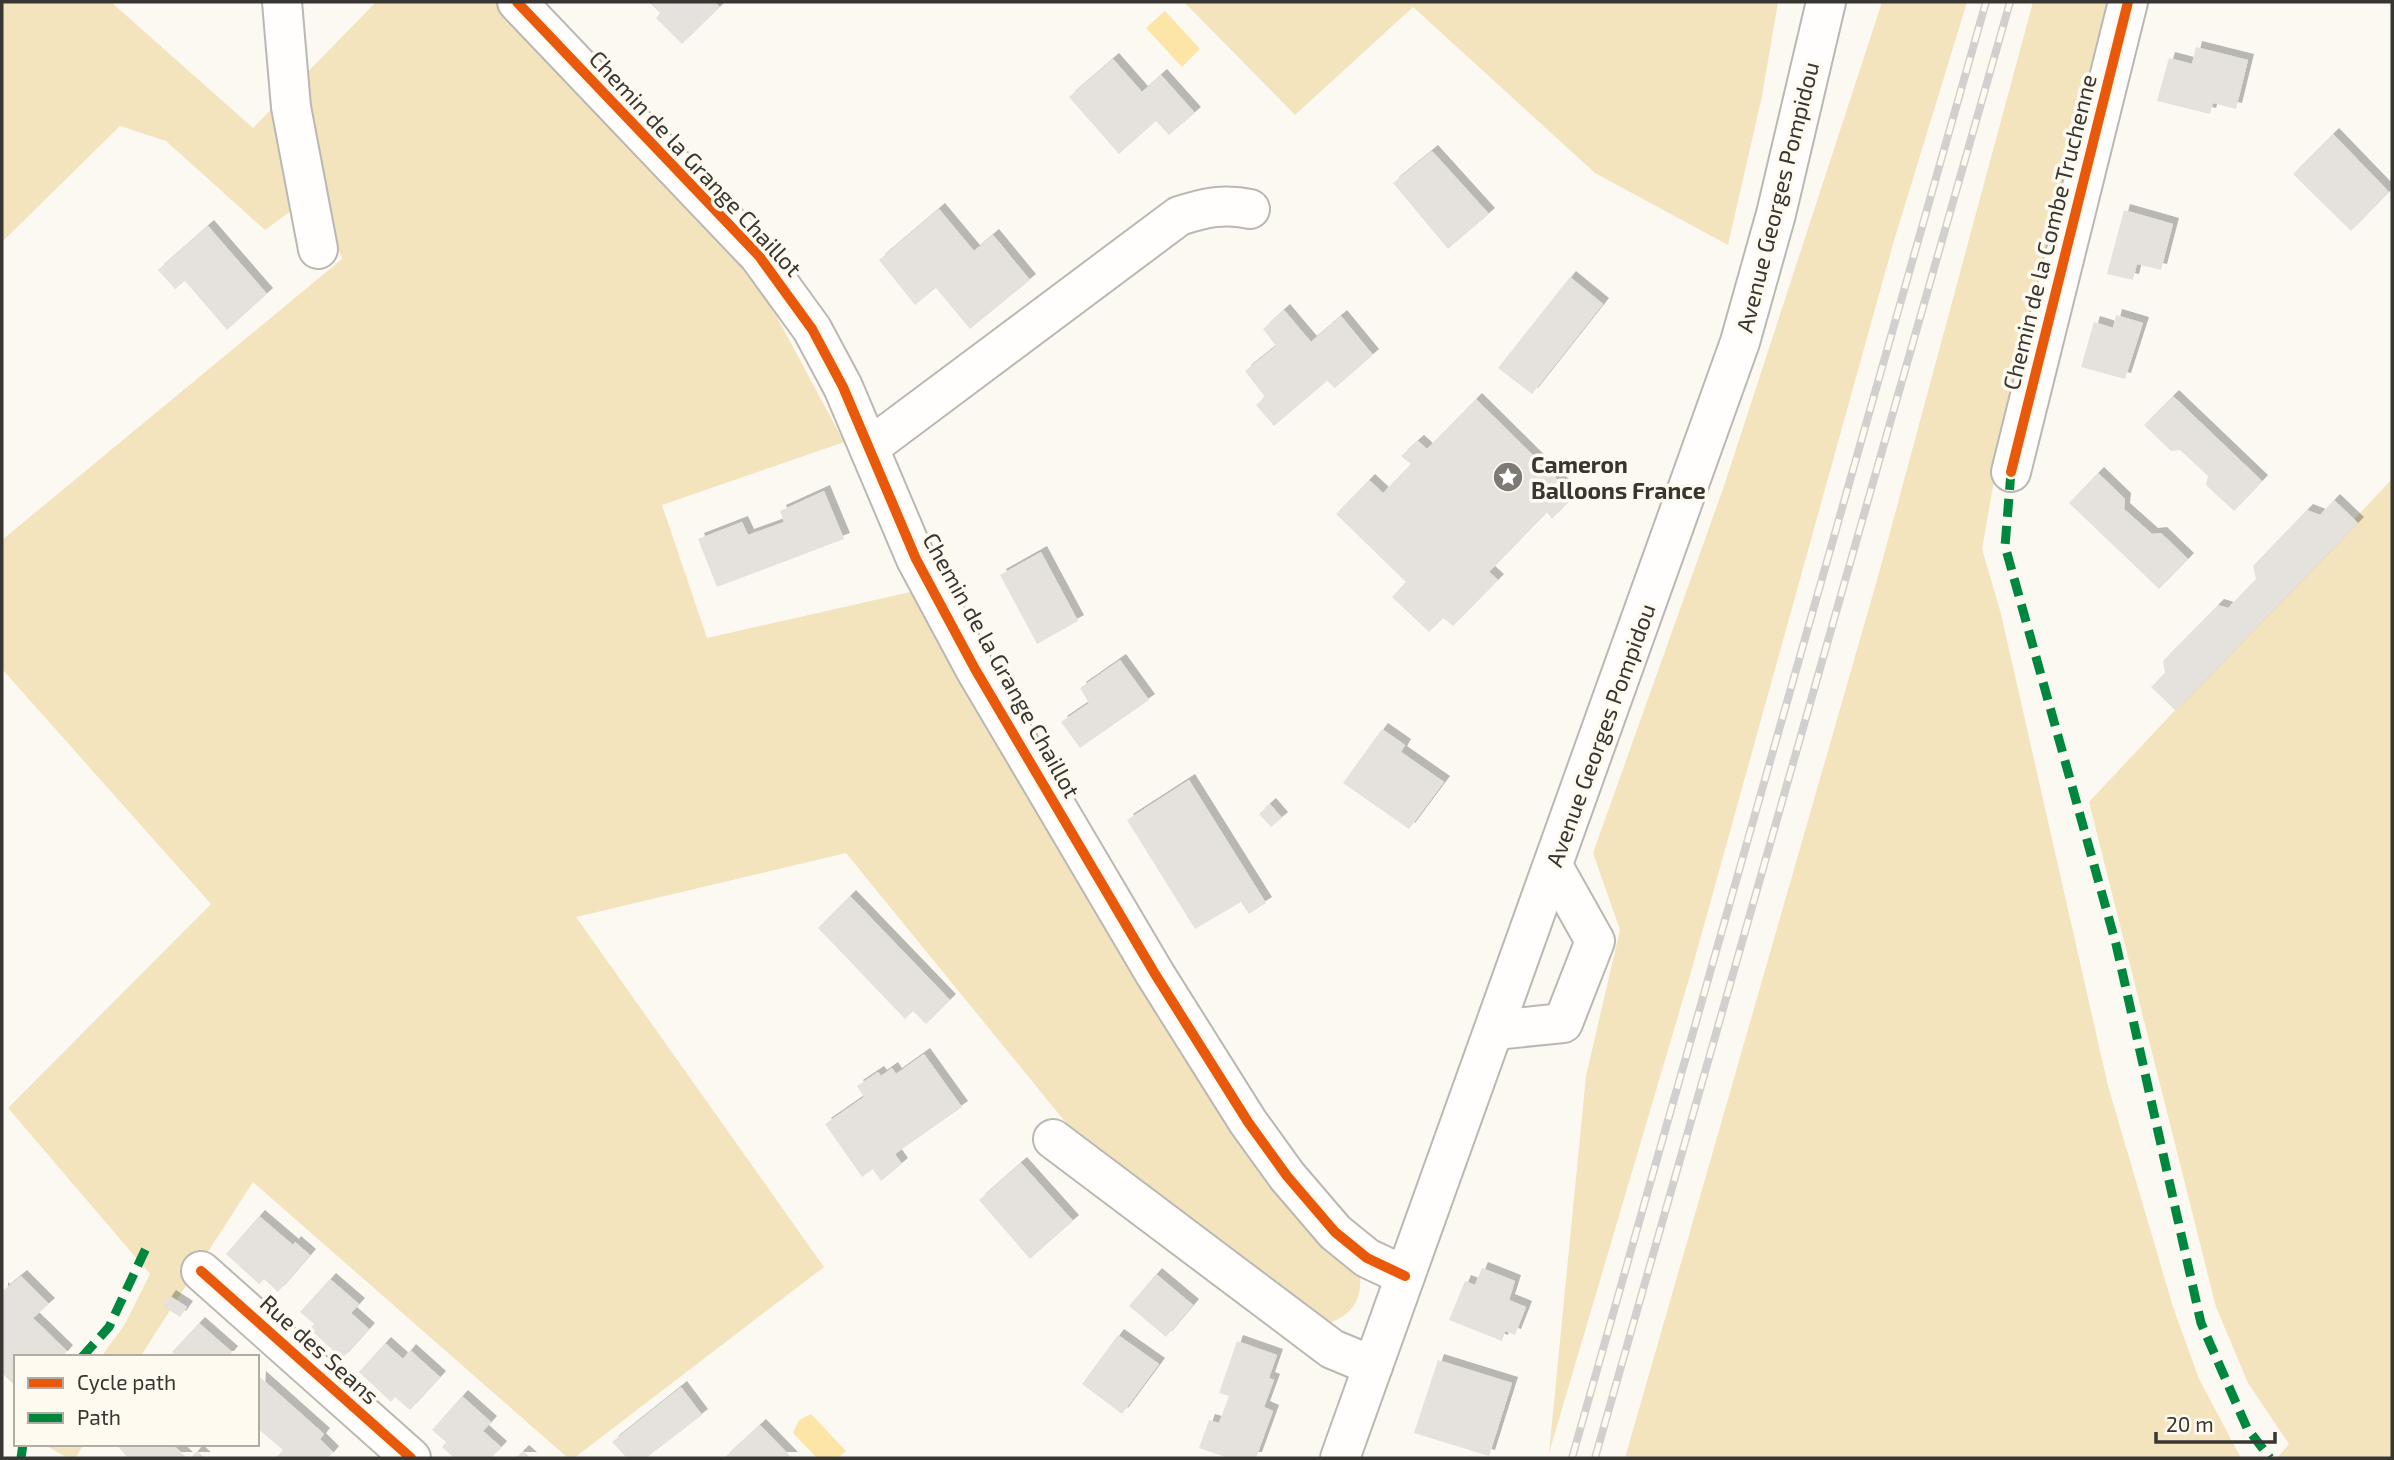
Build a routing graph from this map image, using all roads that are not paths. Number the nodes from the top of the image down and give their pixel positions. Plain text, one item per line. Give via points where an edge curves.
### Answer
1 (282, 2) edge
2 (517, 2) edge
3 (1826, 2) edge
4 (2128, 2) edge
5 (1250, 209) dead end
6 (318, 248) dead end
7 (870, 447) junction
8 (2011, 472) dead end
9 (1553, 866) junction
10 (1495, 1030) junction
11 (1053, 1139) dead end
12 (201, 1271) dead end
13 (1405, 1276) junction
14 (1373, 1366) junction
15 (411, 1458) edge
16 (1340, 1458) edge

1 - 6 street via 291,107
2 - 7 street, Chemin de la Grange Chaillot via 780,282 813,329
3 - 9 street, Avenue Georges Pompidou via 1776,214 1740,342
4 - 8 street, Chemin de la Combe Truchenne
5 - 7 street via 1206,207 1179,216
7 - 13 street, Chemin de la Grange Chaillot via 916,559 975,669 1248,1122 1335,1232 1367,1258
9 - 10 street, Avenue Georges Pompidou
9 - 10 street via 1595,941 1563,1023
10 - 13 street, Avenue Georges Pompidou
11 - 14 street via 1332,1349
12 - 15 street, Rue des Seans
13 - 14 street, Avenue Georges Pompidou
14 - 16 street, Avenue Georges Pompidou

